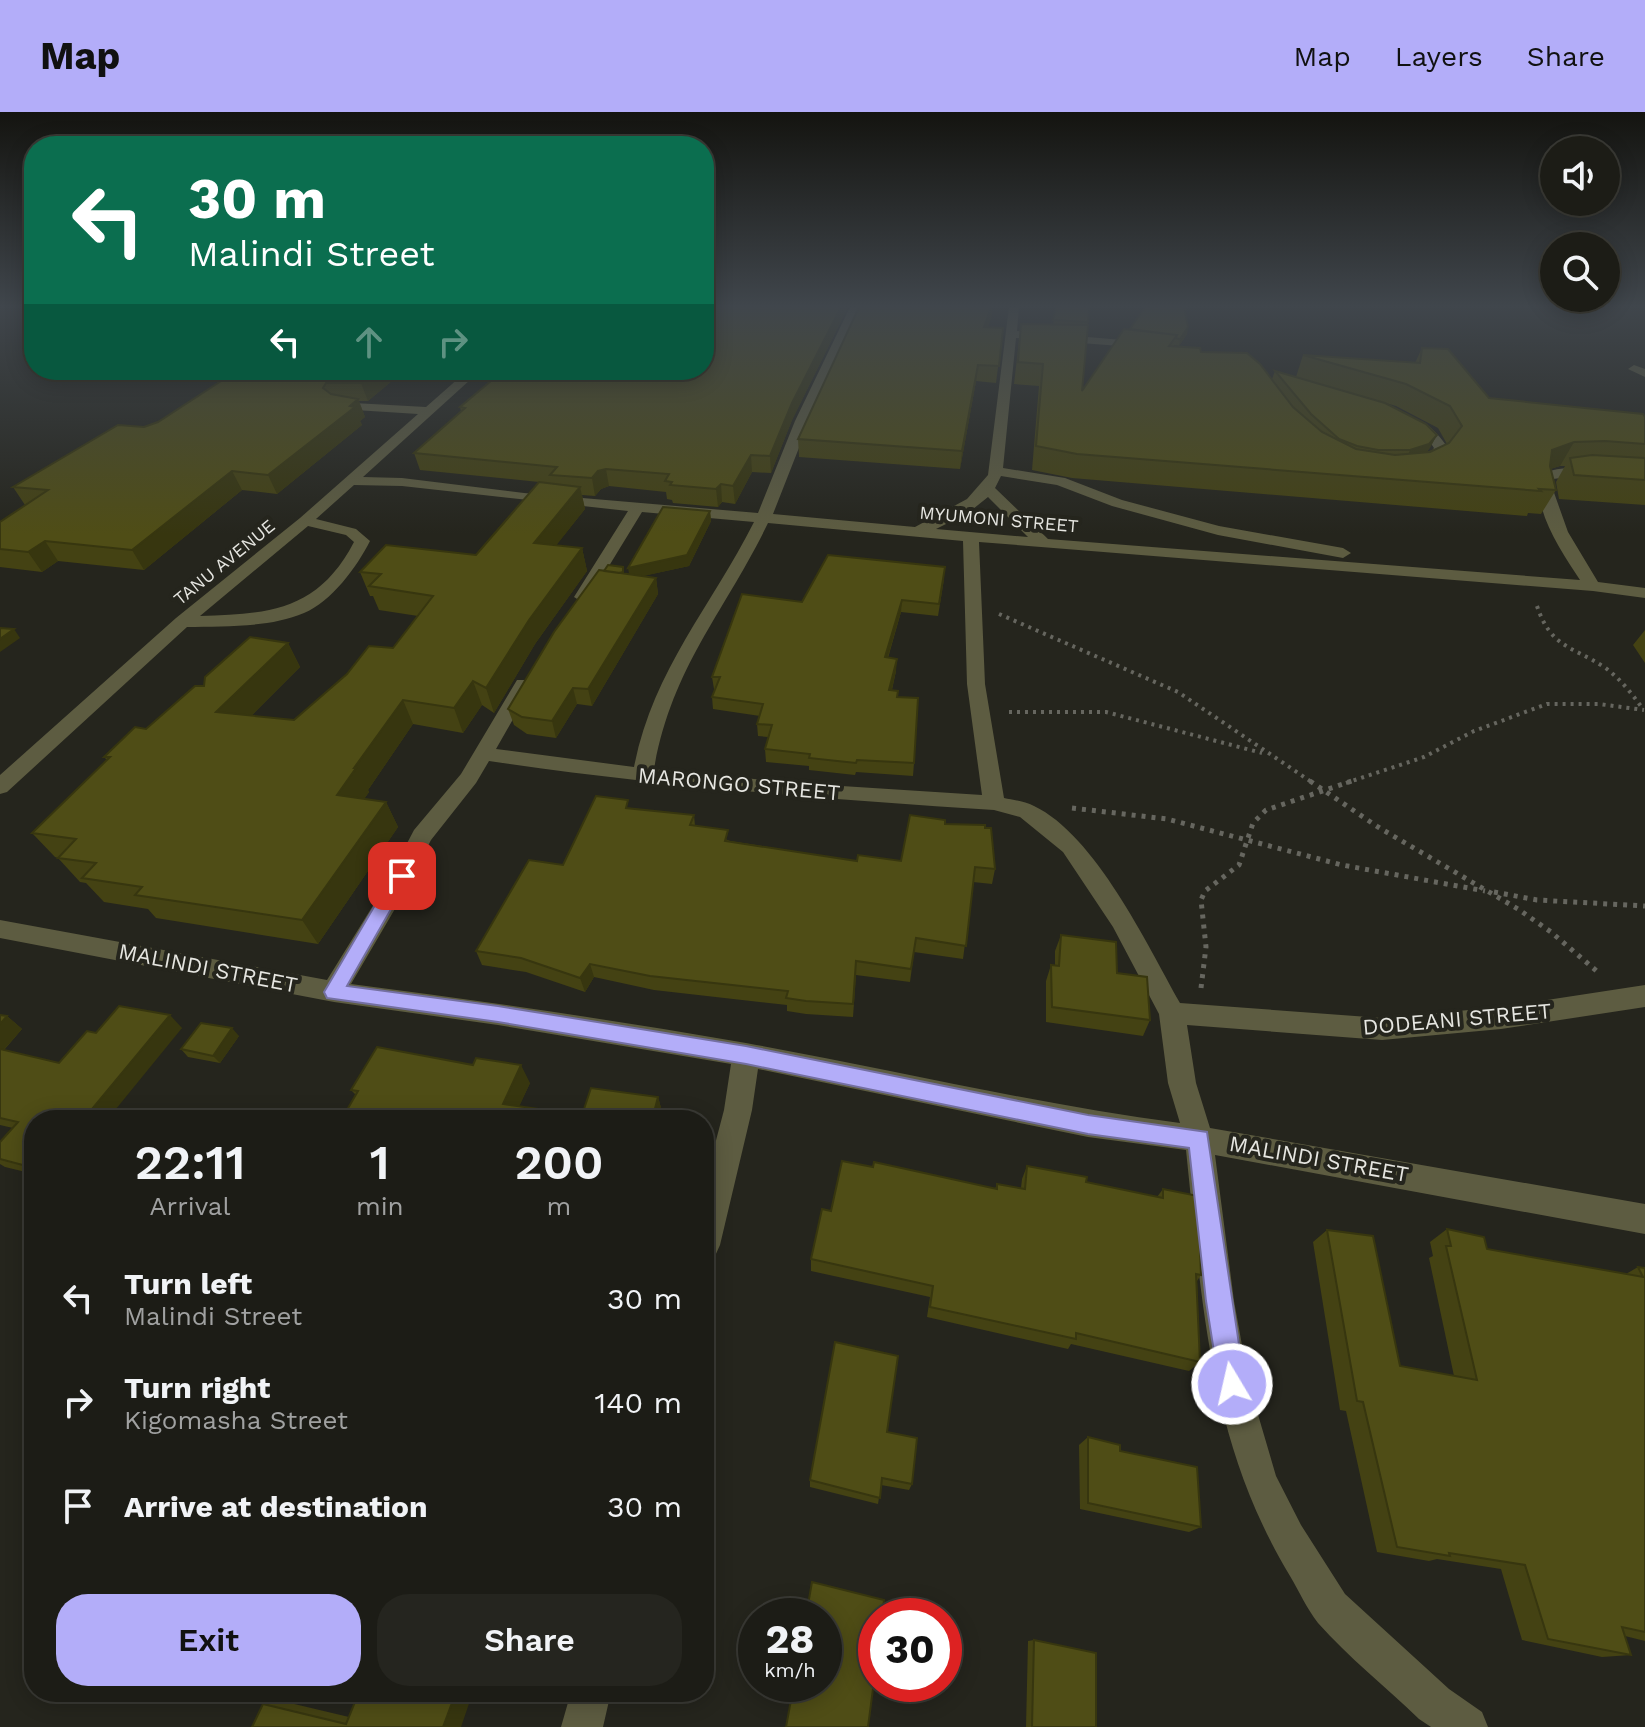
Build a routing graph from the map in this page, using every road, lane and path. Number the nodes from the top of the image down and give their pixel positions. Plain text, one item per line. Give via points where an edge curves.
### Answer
1 (461, 382) edge
2 (821, 382) edge
3 (1004, 382) edge
4 (339, 405) edge
5 (428, 411) junction
6 (1398, 416) edge
7 (995, 471) junction
8 (1407, 471) edge
9 (1645, 476) edge
10 (350, 481) junction
11 (989, 490) junction
12 (638, 507) junction
13 (763, 517) junction
14 (305, 521) junction
15 (917, 532) junction
16 (971, 537) junction
17 (1042, 542) junction
18 (1407, 572) junction
19 (1536, 581) junction
20 (1593, 586) junction
21 (1645, 593) edge
22 (973, 602) junction
23 (568, 618) edge
24 (182, 622) junction
25 (534, 668) edge
26 (1645, 711) edge
27 (980, 714) junction
28 (485, 754) junction
29 (1267, 754) junction
30 (643, 775) junction
31 (0, 787) edge
32 (1324, 790) junction
33 (994, 803) junction
34 (1027, 811) junction
35 (1248, 838) junction
36 (1489, 892) junction
37 (1645, 906) edge
38 (0, 929) edge
39 (334, 992) junction
40 (1638, 1001) edge
41 (1181, 1013) junction
42 (746, 1055) junction
43 (1199, 1139) junction
44 (714, 1205) edge
45 (1645, 1219) edge
46 (588, 1702) edge
47 (582, 1727) edge
48 (1467, 1727) edge

1 - 5 street, TANU AVENUE
2 - 13 street
3 - 7 street
4 - 5 street
5 - 10 street, TANU AVENUE
6 - 8 street via 1431,433 1441,448 1428,466
7 - 11 street
7 - 18 street via 1060,481 1140,509
9 - 20 street via 1546,476 1549,506
10 - 12 street, MYUMONI STREET
10 - 14 street, TANU AVENUE
11 - 15 street
11 - 17 street
12 - 13 street, MYUMONI STREET
12 - 23 street
13 - 15 street, MYUMONI STREET
13 - 30 street via 671,675 647,738
14 - 24 street, TANU AVENUE
14 - 24 street via 351,532 362,541 312,601 260,618
15 - 16 street, MYUMONI STREET
16 - 17 street, MYUMONI STREET
16 - 22 street
17 - 18 street, MYUMONI STREET
18 - 19 street, MYUMONI STREET
19 - 20 street, MYUMONI STREET
19 - 26 path via 1539,614 1561,648 1613,674
20 - 21 street, MYUMONI STREET
22 - 27 street
22 - 29 path via 1147,676
24 - 31 street, TANU AVENUE
25 - 28 street
26 - 32 path via 1547,704 1474,731 1424,757
27 - 29 path via 1106,712
27 - 33 street
28 - 30 street, MARONGO STREET
28 - 39 street via 422,836
29 - 32 path
30 - 33 street, MARONGO STREET
32 - 35 path via 1266,810
32 - 36 path
33 - 34 street, MARONGO STREET
34 - 35 path via 1107,810
34 - 41 street, MARONGO STREET via 1085,863
35 - 36 path via 1348,866
35 - 41 path via 1239,865 1201,900 1204,973 1199,1001
36 - 37 path
36 - 40 path via 1551,932
38 - 39 street, MALINDI STREET
39 - 42 street, MALINDI STREET
40 - 41 street, DODEANI STREET via 1382,1029
41 - 43 street, MARONGO STREET via 1182,1083
42 - 43 street, MALINDI STREET via 1088,1124
42 - 44 street
43 - 45 street, MALINDI STREET
43 - 48 street, MARONGO STREET via 1232,1384 1260,1482 1331,1608 1434,1704
46 - 47 street

